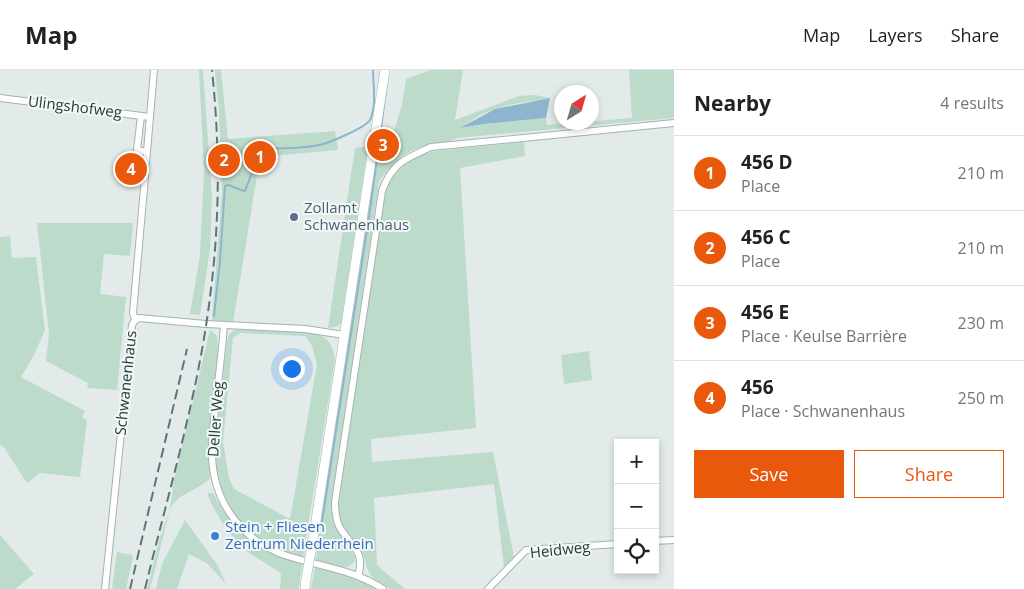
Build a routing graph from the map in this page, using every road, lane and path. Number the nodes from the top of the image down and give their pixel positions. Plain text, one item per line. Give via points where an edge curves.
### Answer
1 (154, 70) edge
2 (379, 70) edge
3 (385, 70) edge
4 (0, 98) edge
5 (379, 109) junction
6 (141, 116) junction
7 (150, 116) junction
8 (674, 123) edge
9 (147, 152) junction
10 (146, 163) dead end
11 (145, 177) dead end
12 (134, 320) junction
13 (224, 325) junction
14 (344, 336) junction
15 (674, 540) edge
16 (659, 541) edge
17 (614, 544) edge
18 (358, 576) junction
19 (105, 589) edge
20 (305, 589) edge
21 (383, 589) edge
22 (488, 589) edge

1 - 7 street
2 - 5 main road
3 - 5 main road
4 - 6 street, Ulingshofweg
5 - 14 main road
6 - 7 street, Ulingshofweg
6 - 9 street via 137,150
7 - 9 street
8 - 18 street via 430,147 391,171 382,191 335,502 338,524 360,558
9 - 10 street
11 - 12 street, Schwanenhaus via 132,313
12 - 13 street
12 - 19 street, Schwanenhaus
13 - 14 street via 305,329
13 - 18 street, Deller Weg via 212,455 213,472 222,500 239,525 264,546
14 - 20 main road, bridge
15 - 16 street
17 - 22 street, Heidweg via 526,550
18 - 21 street, Deller Weg

